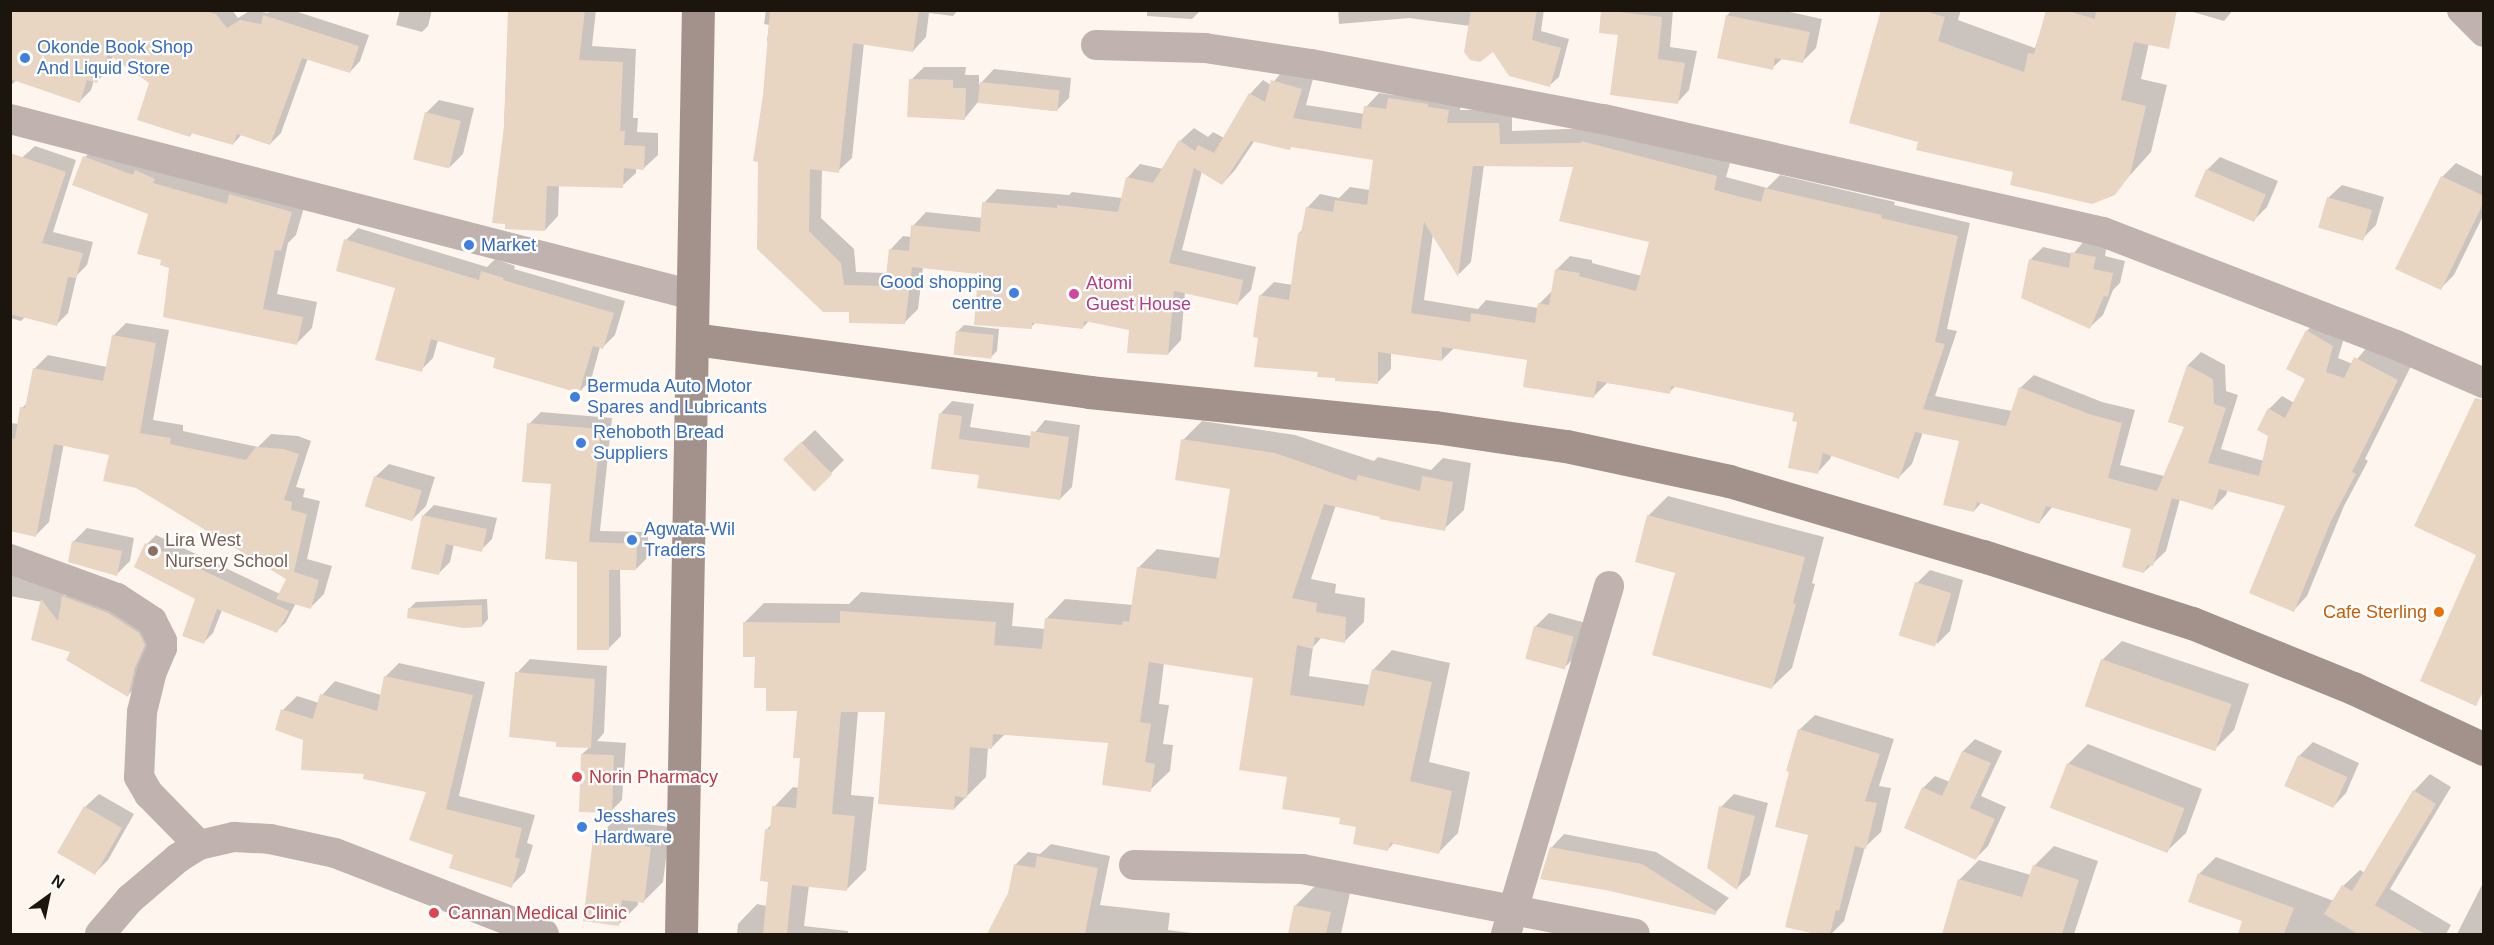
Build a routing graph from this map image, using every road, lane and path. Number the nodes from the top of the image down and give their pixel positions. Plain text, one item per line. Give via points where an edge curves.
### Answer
1 (698, 10) edge
2 (2462, 10) edge
3 (2484, 32) edge
4 (1096, 45) dead end
5 (10, 119) edge
6 (693, 295) junction
7 (694, 339) junction
8 (2484, 383) edge
9 (10, 559) edge
10 (1609, 586) dead end
11 (2484, 749) edge
12 (199, 845) junction
13 (1134, 865) dead end
14 (1509, 923) edge
15 (100, 934) edge
16 (544, 934) edge
17 (681, 934) edge
18 (1635, 934) edge

1 - 6 street
2 - 3 street
4 - 8 street via 1205,48 1311,64 1603,119 2103,232
5 - 6 street
6 - 7 street
7 - 11 street via 1089,392 1436,427 1566,446 1729,481 2192,622 2353,688
7 - 17 street
9 - 12 street via 117,598 152,621 162,648 142,712 139,777 149,794
10 - 14 street
12 - 15 street via 161,871
12 - 16 street via 234,837 270,839 335,853
13 - 14 street via 1302,869 1408,889
14 - 18 street

